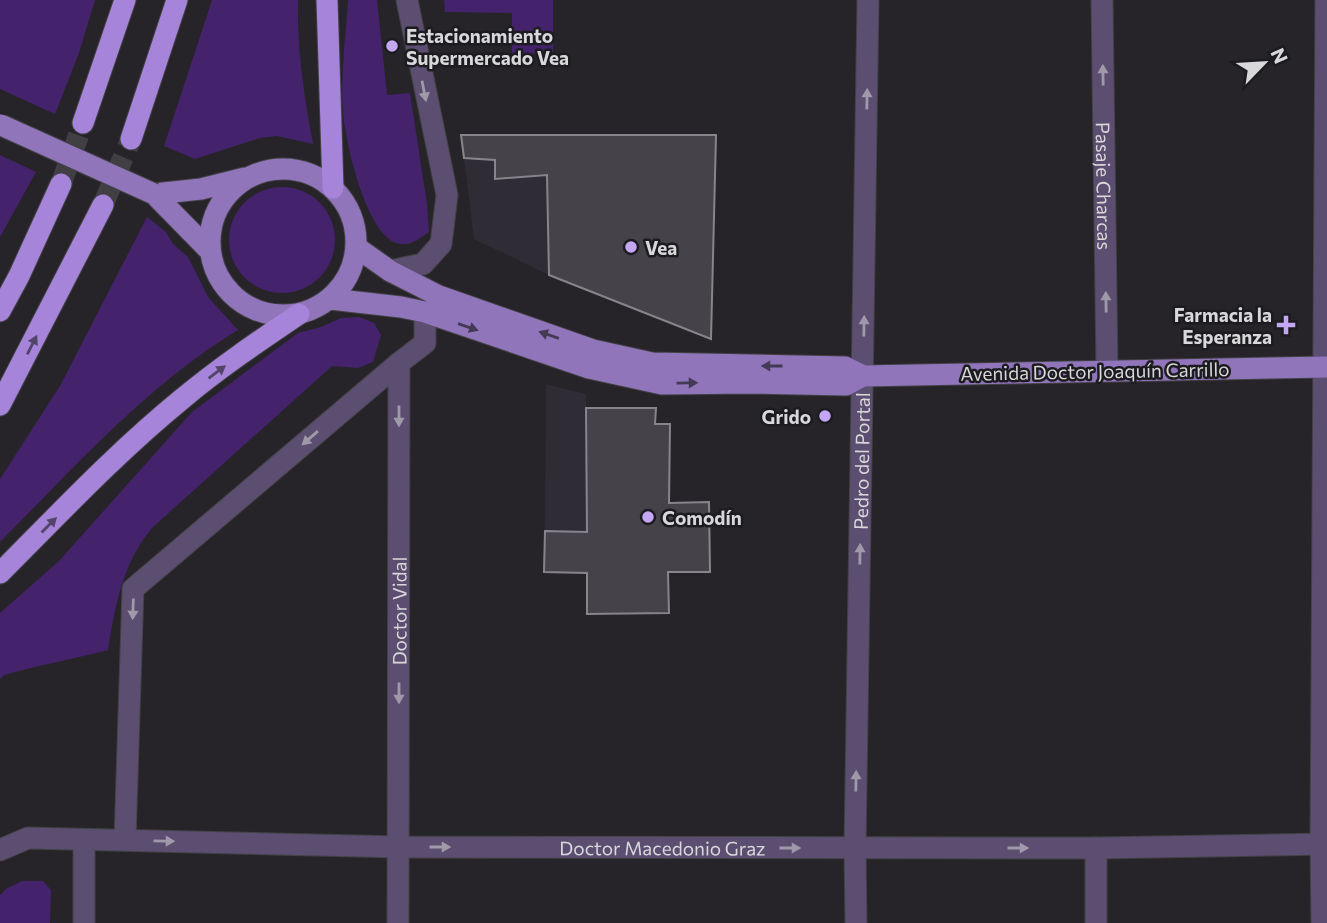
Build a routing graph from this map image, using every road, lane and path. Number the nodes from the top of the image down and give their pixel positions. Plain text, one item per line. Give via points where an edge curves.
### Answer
1 (125, 0) edge
2 (177, 0) edge
3 (327, 0) edge
4 (407, 0) edge
5 (869, 0) edge
6 (1102, 0) edge
7 (1326, 0) edge
8 (0, 124) edge
9 (83, 124) tunnel mouth
10 (131, 139) tunnel mouth
11 (249, 177) junction
12 (61, 184) tunnel mouth
13 (333, 188) junction
14 (154, 194) junction
15 (103, 205) tunnel mouth
16 (356, 247) junction
17 (210, 251) junction
18 (390, 271) junction
19 (330, 299) junction
20 (0, 311) edge
21 (425, 312) junction
22 (299, 314) junction
23 (399, 363) junction
24 (1326, 367) edge
25 (1107, 370) junction
26 (863, 376) junction
27 (0, 405) edge
28 (0, 573) edge
29 (84, 840) junction
30 (125, 840) junction
31 (1324, 844) edge
32 (399, 847) junction
33 (855, 848) junction
34 (1096, 848) junction
35 (0, 850) edge
36 (83, 923) edge
37 (397, 923) edge
38 (856, 923) edge
39 (1096, 923) edge
40 (1322, 923) edge

1 - 9 highway
2 - 10 highway
3 - 13 highway
4 -> 18 street via 447,195 441,244 423,264
26 -> 5 street, Pedro del Portal
25 -> 6 street, Pasaje Charcas
7 - 24 street
8 - 14 main road, bridge
11 - 13 main road via 271,169 293,169
11 - 14 main road
11 - 17 main road via 231,190 218,208 210,229
12 - 20 highway
13 - 16 main road via 355,225
14 - 17 main road
27 -> 15 highway
16 - 18 main road, Avenida Doctor Joaquín Carrillo
16 - 19 main road via 343,285
17 - 22 main road via 215,271 241,303 279,316
26 -> 18 main road, Avenida Doctor Joaquín Carrillo via 845,367 652,363 593,350 439,296
19 - 21 main road, Avenida Doctor Joaquín Carrillo
19 - 22 main road
21 - 23 street via 425,343
21 -> 26 main road, Avenida Doctor Joaquín Carrillo via 589,368 662,384 846,385
28 -> 22 highway via 180,400
23 -> 30 street via 133,589
23 -> 32 street, Doctor Vidal
24 - 25 main road, Avenida Doctor Joaquín Carrillo
24 - 31 street
25 - 26 main road, Avenida Doctor Joaquín Carrillo
33 -> 26 street, Pedro del Portal
29 - 30 street, Doctor Macedonio Graz
29 - 35 street, Doctor Macedonio Graz via 28,838
29 - 36 street
30 -> 32 street, Doctor Macedonio Graz
31 - 34 street, Doctor Macedonio Graz
31 - 40 street
32 -> 33 street, Doctor Macedonio Graz
32 - 37 street, Doctor Vidal
33 -> 34 street, Doctor Macedonio Graz
33 - 38 street, Pedro del Portal
34 - 39 street

